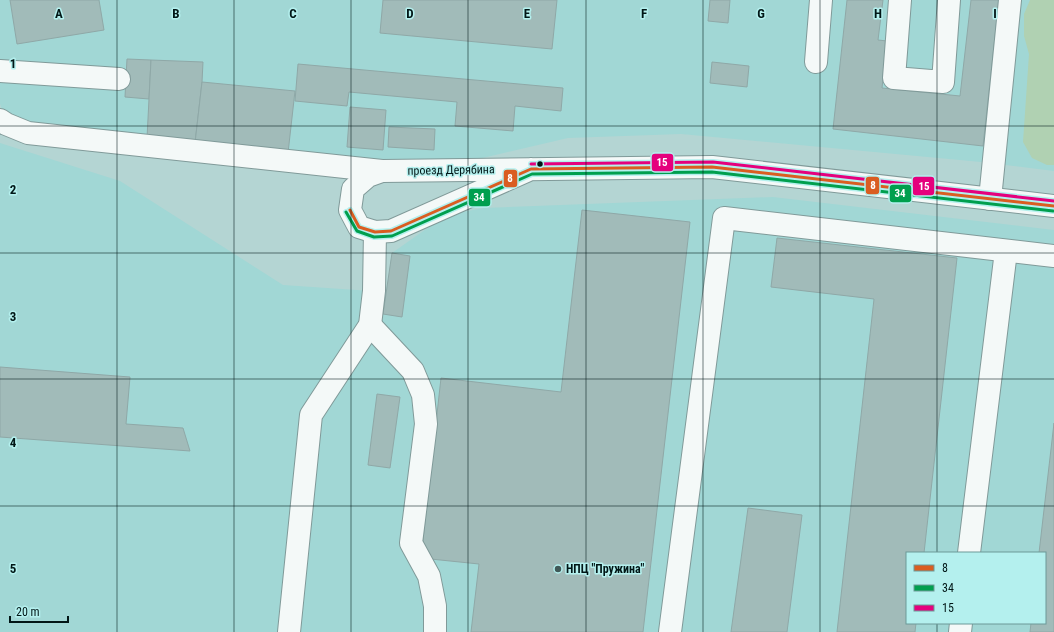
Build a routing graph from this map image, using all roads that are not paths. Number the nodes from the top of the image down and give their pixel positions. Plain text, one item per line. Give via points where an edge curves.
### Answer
1 (822, 0) edge
2 (900, 0) edge
3 (949, 0) edge
4 (1010, 0) edge
5 (816, 62) dead end
6 (0, 71) edge
7 (119, 79) dead end
8 (0, 120) edge
9 (531, 169) junction
10 (382, 171) junction
11 (990, 200) junction
12 (1054, 206) edge
13 (375, 232) junction
14 (1006, 251) junction
15 (1054, 256) edge
16 (370, 325) junction
17 (969, 552) edge
18 (289, 632) edge
19 (435, 632) edge
20 (670, 632) edge

1 - 5 street
2 - 3 street via 894,78 943,82
4 - 11 street
6 - 7 street
8 - 10 street via 28,133
9 - 10 street, проезд Дерябина
9 - 11 street, проезд Дерябина via 712,167
9 - 13 street via 391,231
10 - 13 street, проезд Дерябина via 368,176 353,189 350,210 359,227
11 - 12 street, проезд Дерябина
13 - 16 street via 374,291
14 - 15 street
14 - 17 street
14 - 20 street via 724,218
16 - 18 street via 311,415
16 - 19 street via 412,371 423,396 426,424 411,543 429,576 435,606

